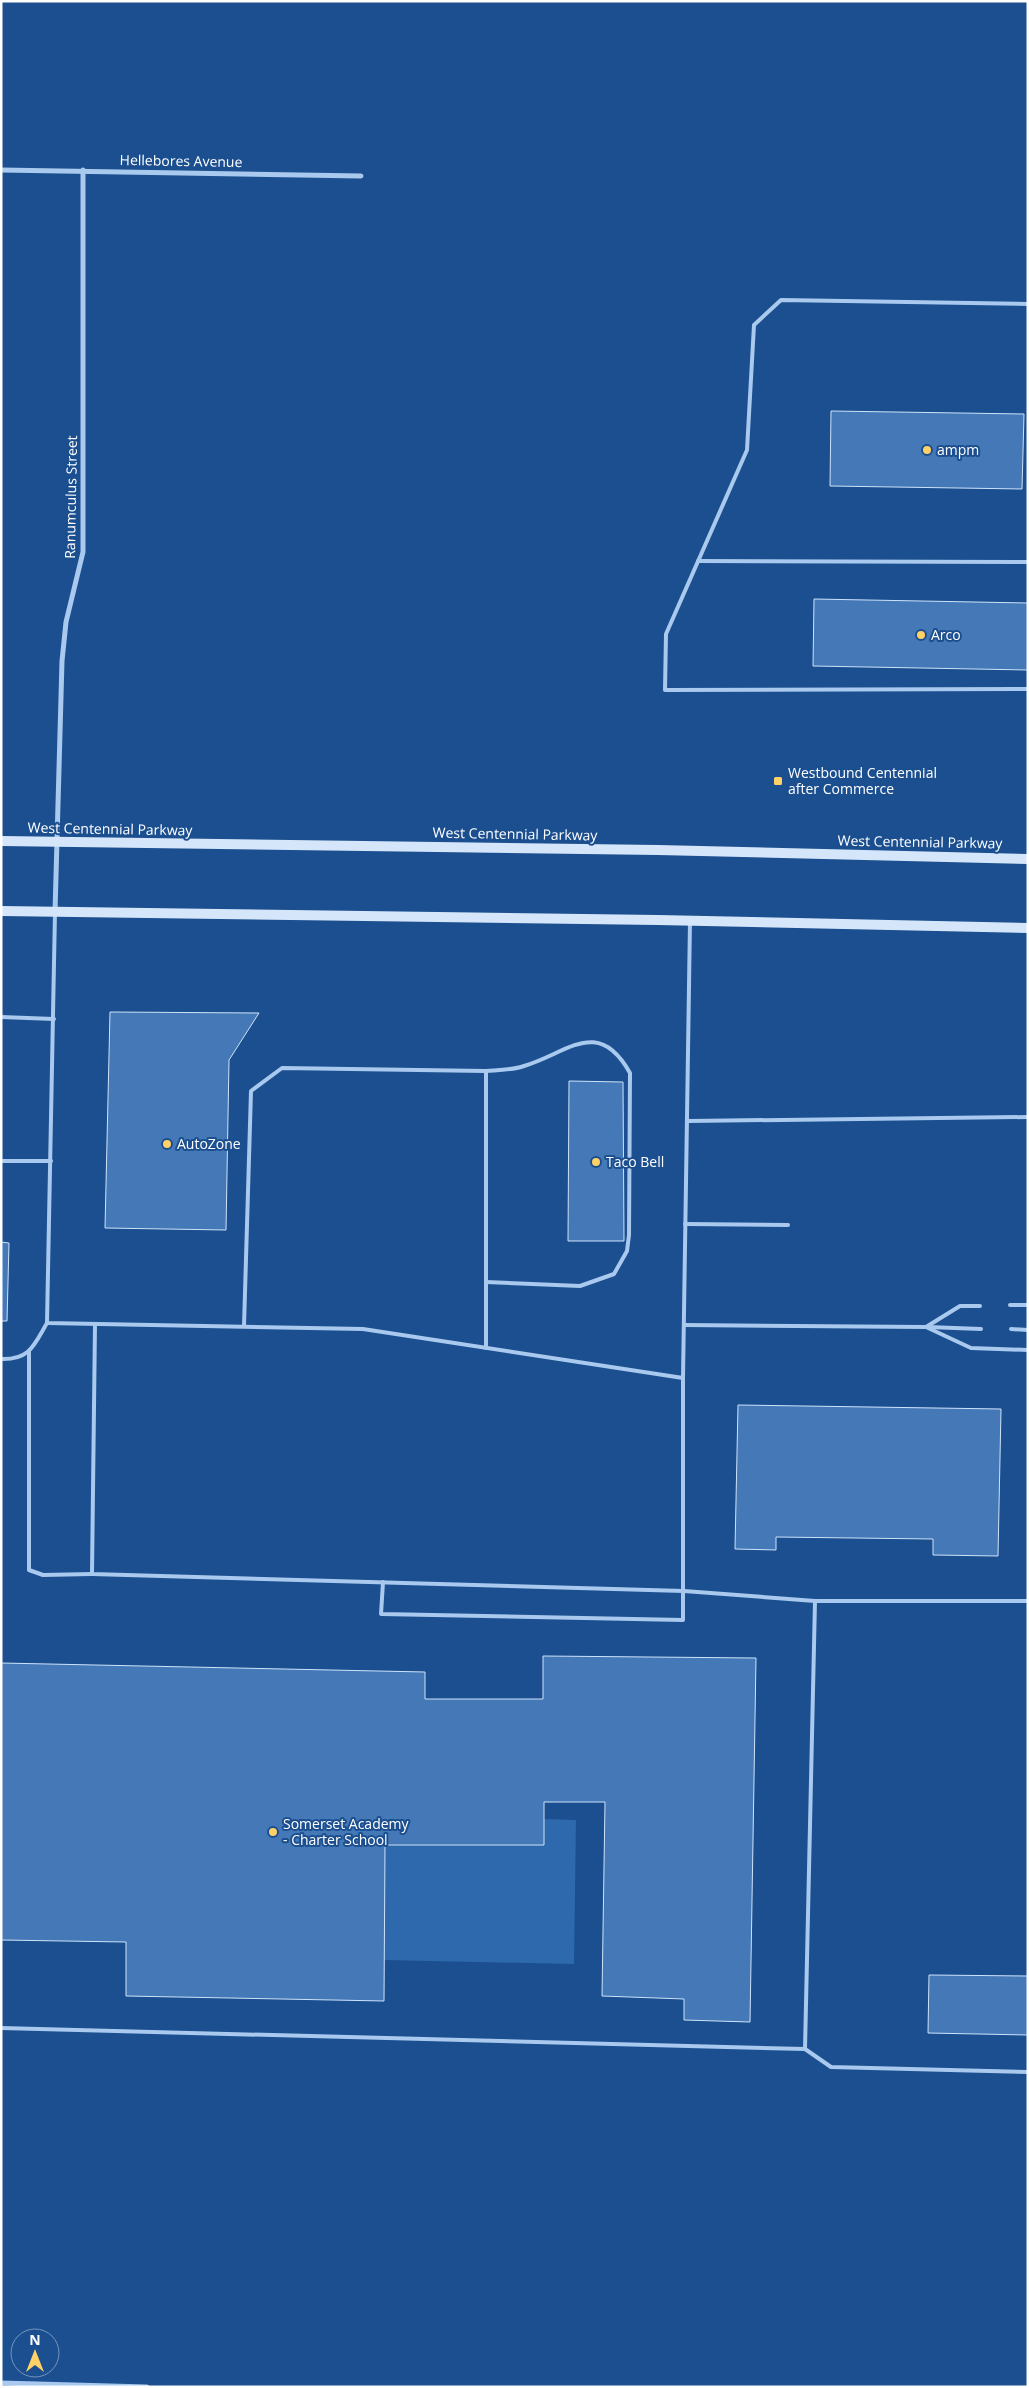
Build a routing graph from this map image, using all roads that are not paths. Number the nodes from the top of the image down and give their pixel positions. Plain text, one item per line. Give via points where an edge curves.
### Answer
1 (1, 170) edge
2 (83, 170) junction
3 (361, 176) dead end
4 (1028, 304) edge
5 (698, 561) junction
6 (1028, 562) edge
7 (1028, 689) edge
8 (1, 841) edge
9 (56, 842) junction
10 (1028, 859) edge
11 (1, 911) edge
12 (55, 912) junction
13 (690, 920) junction
14 (1028, 928) edge
15 (1, 1017) edge
16 (54, 1018) junction
17 (486, 1071) junction
18 (1028, 1117) edge
19 (688, 1121) junction
20 (1, 1161) edge
21 (51, 1161) junction
22 (685, 1224) junction
23 (788, 1225) dead end
24 (486, 1282) junction
25 (1010, 1305) dead end
26 (1028, 1305) edge
27 (980, 1306) dead end
28 (47, 1323) junction
29 (95, 1324) junction
30 (684, 1325) junction
31 (244, 1326) junction
32 (926, 1327) junction
33 (981, 1329) dead end
34 (1010, 1329) dead end
35 (1028, 1330) edge
36 (486, 1348) junction
37 (1028, 1350) edge
38 (29, 1352) junction
39 (1, 1359) edge
40 (683, 1378) junction
41 (92, 1574) junction
42 (383, 1582) junction
43 (684, 1591) junction
44 (816, 1601) junction
45 (1028, 1601) edge
46 (1, 2028) edge
47 (805, 2049) junction
48 (1028, 2072) edge
49 (1, 2383) edge
50 (148, 2387) edge

1 - 2 street, Hellebores Avenue
2 - 3 street, Hellebores Avenue
2 - 9 street, Ranumculus Street via 83,552 66,622 62,661
4 - 5 lane via 781,300 754,325 747,450
5 - 6 lane
5 - 7 lane via 666,634 665,690
8 - 9 main road, West Centennial Parkway
9 - 10 main road, West Centennial Parkway via 675,850
9 - 12 street, Ranumculus Street
11 - 12 main road
12 - 13 main road
12 - 16 lane
13 - 14 main road
13 - 19 lane
15 - 16 lane
16 - 21 lane
17 - 24 lane
17 - 24 lane via 524,1066 584,1041 605,1046 620,1055 630,1073 630,1083 629,1235 627,1251 614,1274 580,1286
17 - 31 lane via 282,1068 251,1091
18 - 19 lane
19 - 22 lane
20 - 21 lane
21 - 28 lane
22 - 23 lane
22 - 30 lane
24 - 36 lane
25 - 26 lane
27 - 32 lane via 960,1306
28 - 29 lane
28 - 38 lane
29 - 31 lane
29 - 41 lane
30 - 32 lane
30 - 40 lane
31 - 36 lane via 363,1329
32 - 33 lane
32 - 37 lane via 971,1348
34 - 35 lane
36 - 40 lane
38 - 39 lane via 11,1360
38 - 41 lane via 29,1570 42,1575
40 - 43 lane
41 - 42 lane
42 - 43 lane
42 - 43 lane via 381,1614 683,1620
43 - 44 lane
44 - 45 lane
44 - 47 lane
46 - 47 lane
47 - 48 lane via 831,2067
49 - 50 street

